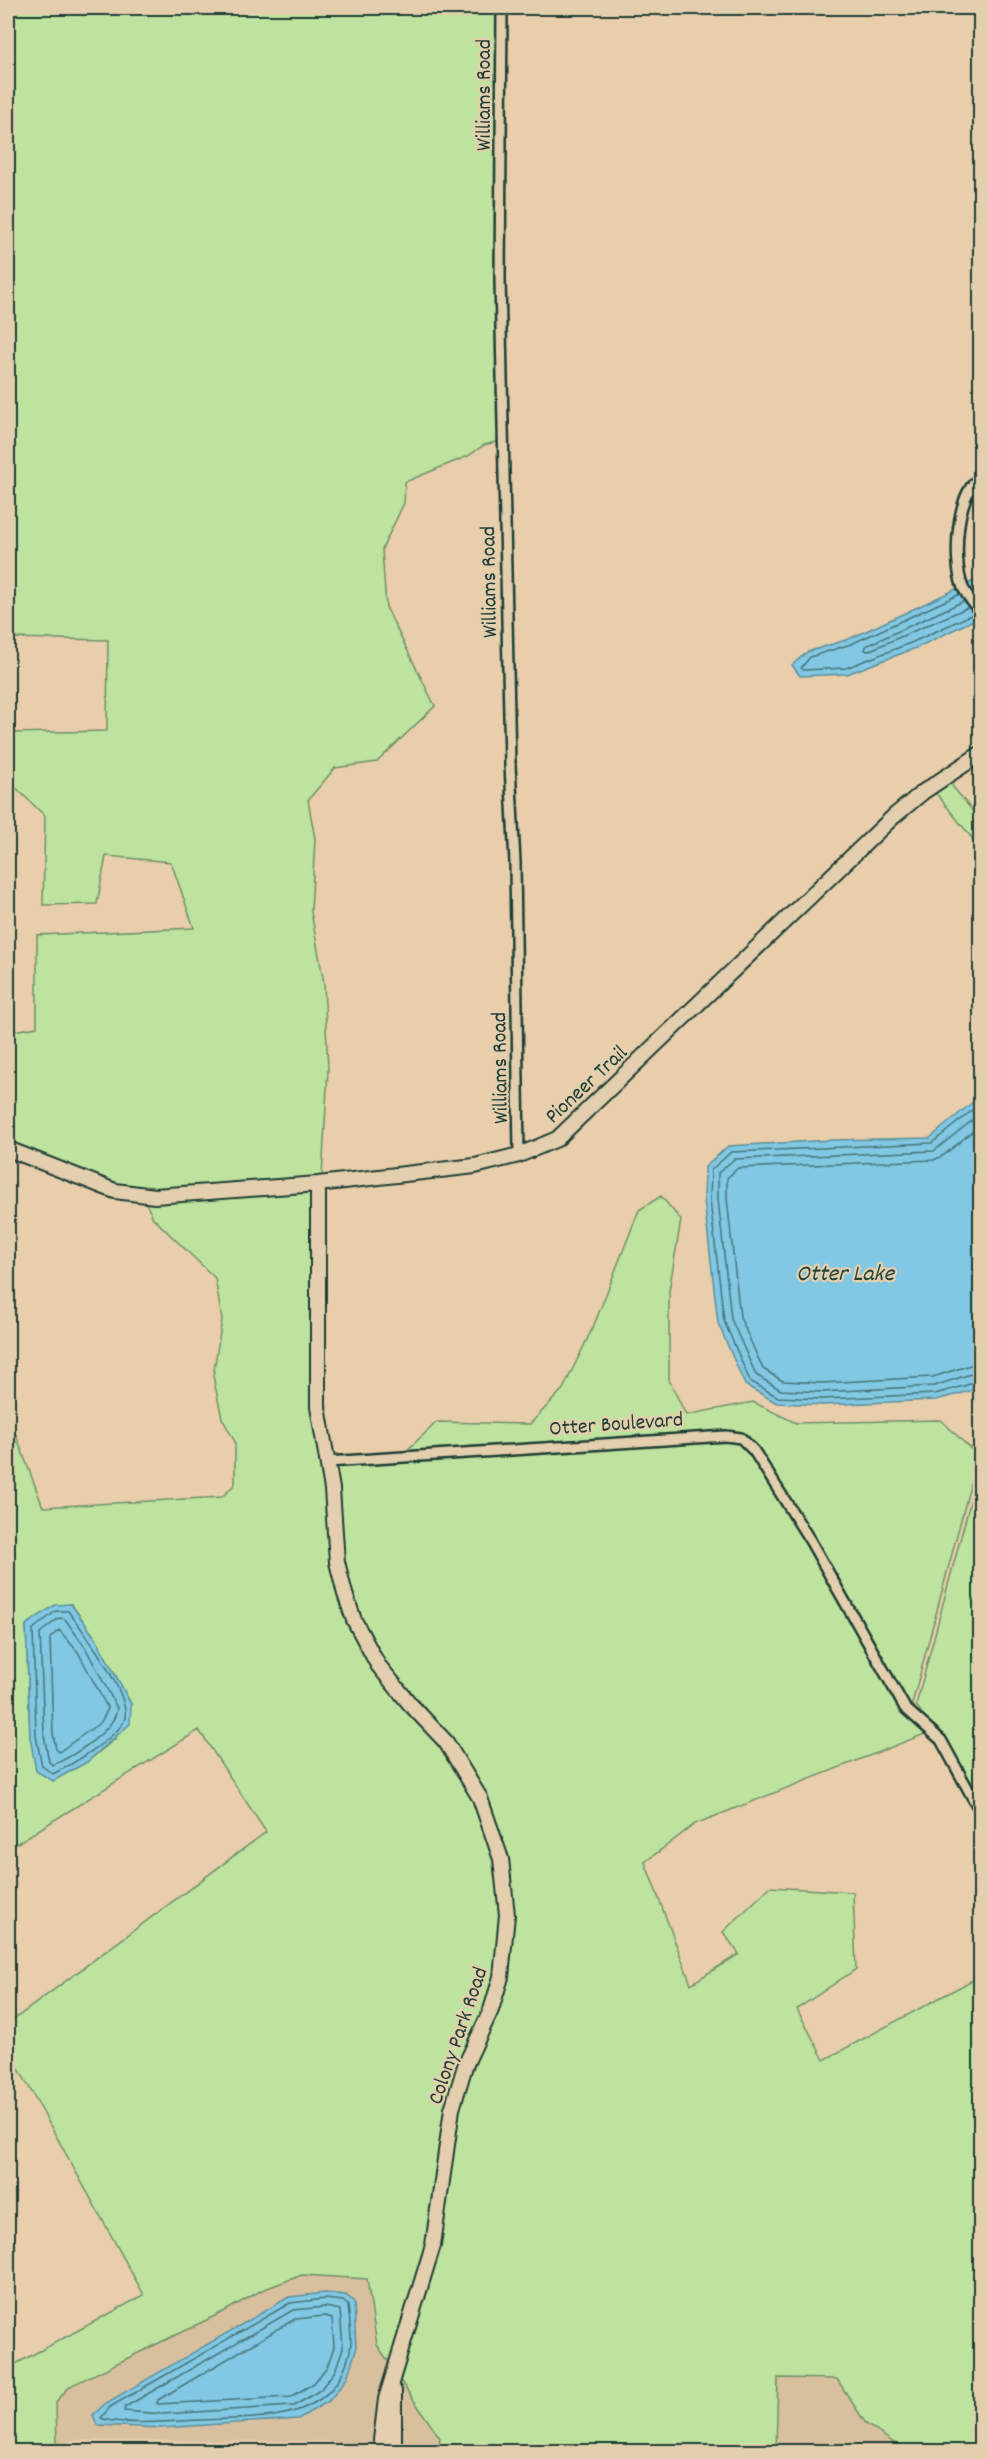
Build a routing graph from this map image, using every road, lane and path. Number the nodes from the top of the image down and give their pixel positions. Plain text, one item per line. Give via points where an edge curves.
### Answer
1 (502, 8) edge
2 (981, 478) edge
3 (981, 613) edge
4 (981, 754) edge
5 (8, 1149) edge
6 (519, 1155) junction
7 (318, 1184) junction
8 (327, 1461) junction
9 (981, 1811) edge
10 (394, 2376) junction
11 (385, 2451) edge
12 (392, 2451) edge

1 - 6 street, Williams Road via 500,279
2 - 3 street via 973,483 962,506 958,552 962,586
4 - 6 street, Pioneer Trail via 893,817 557,1139
5 - 7 street, Pioneer Trail via 115,1191 155,1196
6 - 7 street, Pioneer Trail via 476,1166
7 - 8 street via 318,1407
8 - 9 street, Otter Boulevard via 741,1437 754,1451 811,1542 904,1708 941,1740
8 - 10 street, Colony Park Road via 337,1562 354,1620 378,1665 446,1742 480,1798 501,1859 505,1893 506,1942 501,1977 452,2109 433,2245
10 - 11 street, Colony Park Road via 383,2418 381,2440
10 - 12 street, Colony Park Road

